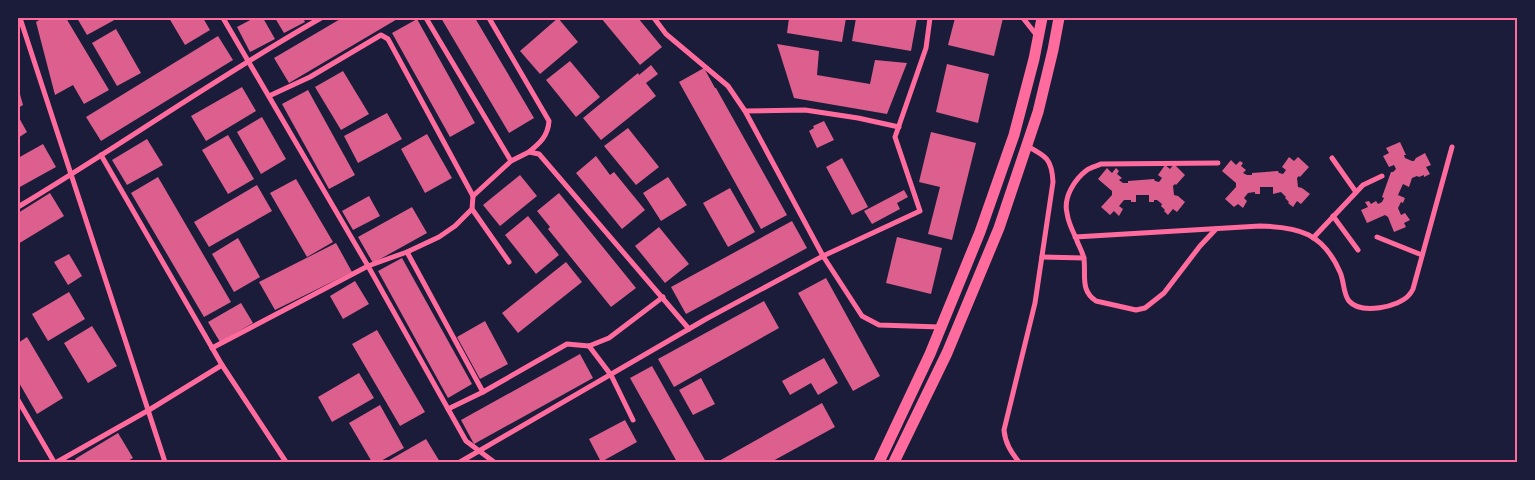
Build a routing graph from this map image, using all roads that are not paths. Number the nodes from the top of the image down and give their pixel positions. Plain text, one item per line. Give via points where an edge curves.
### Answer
1 (20, 18) edge
2 (223, 18) edge
3 (321, 18) edge
4 (426, 18) edge
5 (489, 18) edge
6 (654, 18) edge
7 (930, 18) edge
8 (1023, 18) edge
9 (1042, 18) edge
10 (1059, 18) edge
11 (1038, 37) junction
12 (249, 61) junction
13 (269, 96) junction
14 (746, 111) junction
15 (899, 127) junction
16 (1026, 146) junction
17 (1452, 147) dead end
18 (530, 152) junction
19 (101, 155) junction
20 (1332, 158) dead end
21 (511, 160) junction
22 (1218, 163) dead end
23 (71, 175) junction
24 (1382, 176) dead end
25 (1356, 192) junction
26 (473, 196) junction
27 (18, 207) edge
28 (472, 209) junction
29 (1333, 216) junction
30 (1216, 229) junction
31 (1075, 237) junction
32 (1377, 237) dead end
33 (1313, 238) junction
34 (1358, 250) dead end
35 (407, 252) junction
36 (823, 256) junction
37 (1422, 256) junction
38 (1042, 257) junction
39 (1084, 258) junction
40 (509, 262) dead end
41 (368, 266) junction
42 (663, 297) junction
43 (942, 327) junction
44 (689, 329) junction
45 (589, 346) junction
46 (212, 348) junction
47 (222, 366) junction
48 (611, 375) junction
49 (482, 392) junction
50 (18, 400) edge
51 (448, 409) junction
52 (149, 410) junction
53 (634, 420) dead end
54 (479, 451) junction
55 (56, 462) edge
56 (165, 462) edge
57 (286, 462) edge
58 (460, 462) edge
59 (494, 462) edge
60 (878, 462) edge
61 (894, 462) edge
62 (1019, 462) edge

1 - 23 street
2 - 12 street
3 - 12 street
4 - 21 street
5 - 18 street via 549,121 543,140
6 - 14 street via 666,34 728,86
7 - 15 street via 926,48
8 - 11 street
9 - 11 highway
10 - 16 highway via 1038,112
11 - 43 highway via 1014,136
12 - 13 street
12 - 19 street
13 - 26 street via 310,78 382,35 388,39
13 - 41 street
14 - 15 street via 804,110
14 - 36 street
15 - 36 street via 895,137 920,211
16 - 38 street via 1048,160 1052,169
16 - 61 highway via 998,228 947,353
17 - 37 street
18 - 21 street
18 - 42 street via 539,154
19 - 23 street
19 - 46 street
20 - 25 street
21 - 26 street
22 - 31 street via 1101,164 1088,169 1066,200 1066,212
23 - 27 street
23 - 52 street
24 - 25 street
25 - 29 street
26 - 28 street
28 - 35 street via 439,237
28 - 40 street
29 - 33 street
29 - 34 street
30 - 31 street
30 - 33 street via 1282,227 1300,230
30 - 39 street via 1164,293 1145,308 1136,310 1107,305 1091,298 1085,289
31 - 39 street
32 - 37 street
33 - 37 street via 1334,260 1350,302 1366,309 1381,308 1409,296
35 - 41 street
35 - 49 street
36 - 43 street via 862,316 879,325
36 - 44 street
38 - 39 street
38 - 62 street via 1035,303 1004,430 1005,440
41 - 46 street
41 - 51 street
42 - 44 street
42 - 45 street via 609,338
43 - 60 highway
44 - 48 street
45 - 48 street
45 - 49 street via 568,344
46 - 47 street
47 - 52 street
47 - 57 street
48 - 53 street
48 - 54 street
49 - 51 street
50 - 55 street
51 - 54 street via 466,441
52 - 55 street
52 - 56 street
54 - 58 street
54 - 59 street

